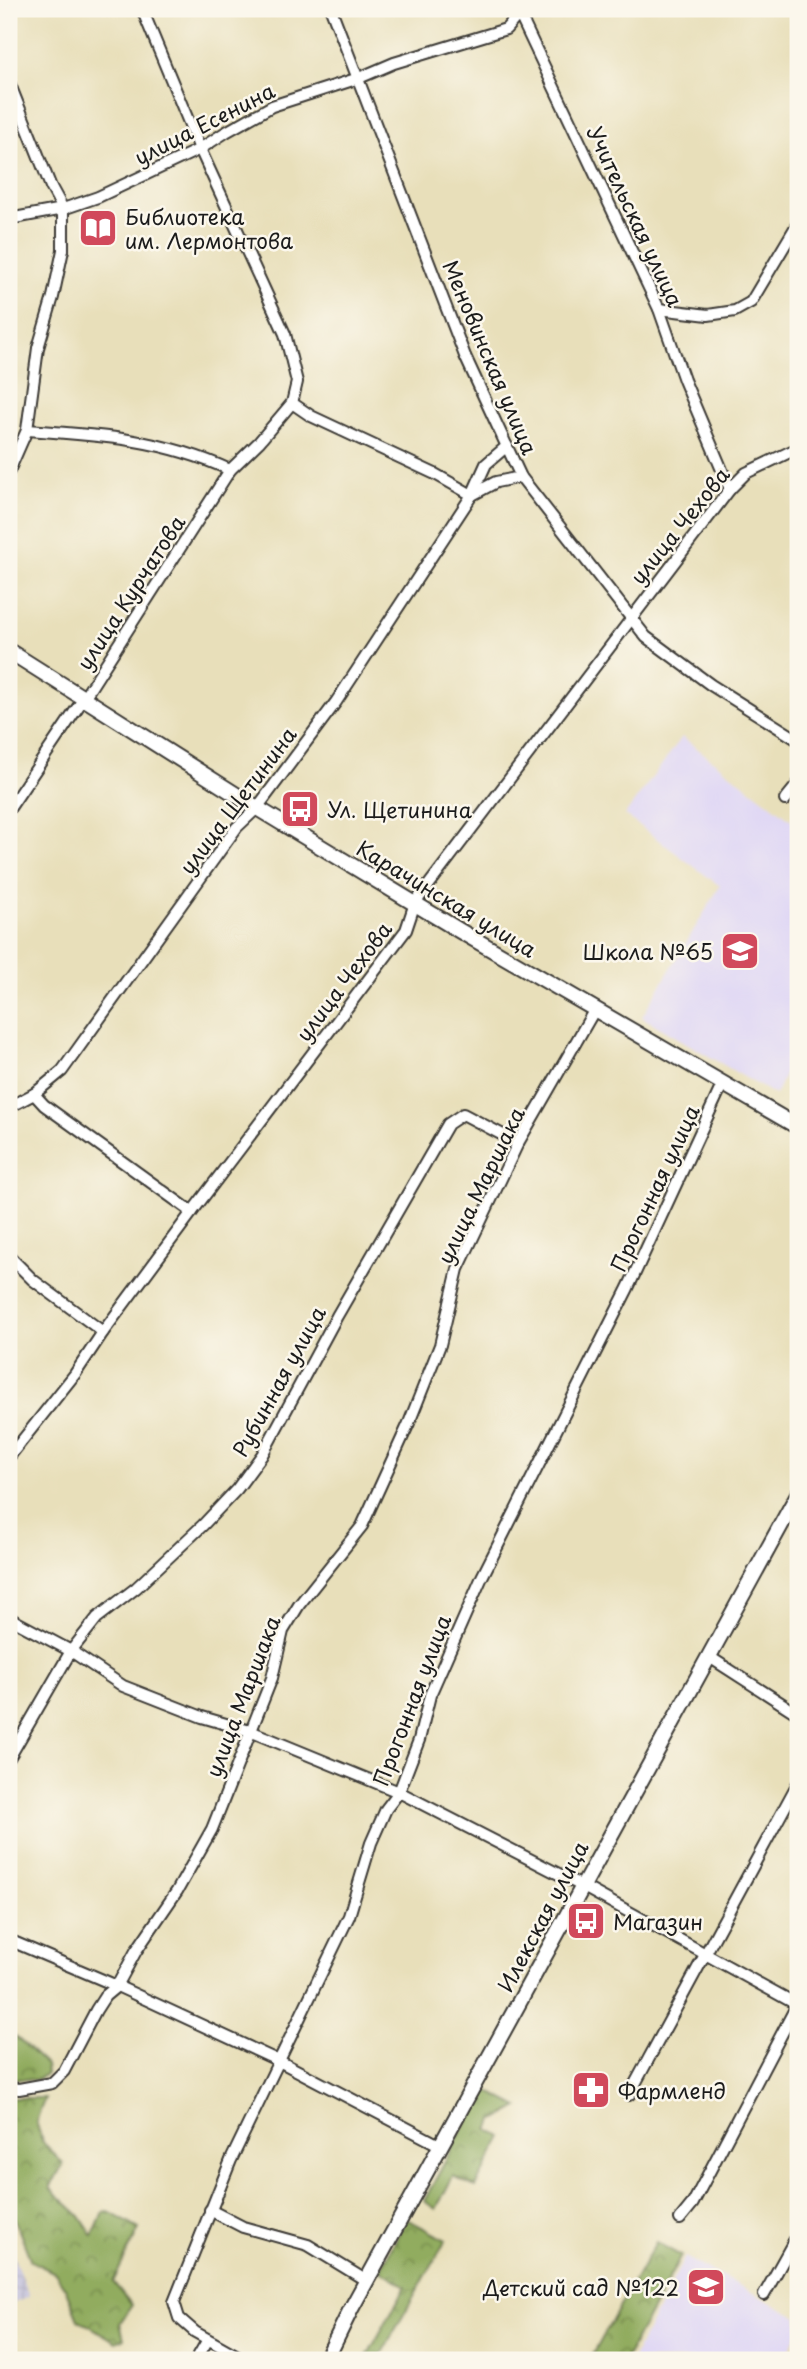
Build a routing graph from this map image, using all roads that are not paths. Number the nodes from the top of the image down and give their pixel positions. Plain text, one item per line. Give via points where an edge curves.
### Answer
1 (142, 9) edge
2 (331, 9) edge
3 (531, 9) edge
4 (518, 11) edge
5 (359, 78) junction
6 (9, 82) edge
7 (201, 149) junction
8 (63, 209) junction
9 (9, 219) edge
10 (798, 223) edge
11 (659, 309) junction
12 (292, 403) junction
13 (27, 430) junction
14 (507, 446) junction
15 (798, 448) edge
16 (12, 457) edge
17 (230, 470) junction
18 (9, 471) edge
19 (521, 477) junction
20 (730, 489) junction
21 (472, 495) junction
22 (631, 616) junction
23 (9, 651) edge
24 (84, 698) junction
25 (798, 740) edge
26 (798, 784) edge
27 (785, 800) dead end
28 (257, 808) junction
29 (9, 809) edge
30 (415, 903) junction
31 (595, 1009) junction
32 (723, 1083) junction
33 (34, 1094) junction
34 (9, 1107) edge
35 (798, 1127) edge
36 (518, 1143) junction
37 (192, 1212) junction
38 (9, 1256) edge
39 (103, 1332) junction
40 (10, 1451) edge
41 (798, 1494) edge
42 (9, 1618) edge
43 (71, 1651) junction
44 (708, 1656) junction
45 (798, 1714) edge
46 (250, 1731) junction
47 (9, 1758) edge
48 (798, 1783) edge
49 (399, 1792) junction
50 (582, 1886) junction
51 (9, 1940) edge
52 (704, 1954) junction
53 (117, 1986) junction
54 (798, 2004) edge
55 (279, 2061) junction
56 (9, 2088) edge
57 (629, 2095) dead end
58 (441, 2146) junction
59 (210, 2210) junction
60 (680, 2219) dead end
61 (798, 2234) edge
62 (367, 2281) junction
63 (764, 2295) dead end
64 (207, 2341) junction
65 (197, 2360) edge
66 (244, 2360) edge
67 (326, 2360) edge

1 - 7 street
2 - 5 street, Меновинская улица
3 - 4 street, улица Есенина
4 - 5 street, улица Есенина via 506,29
4 - 11 street, Учительская улица
5 - 7 street, улица Есенина via 272,106
5 - 14 street, Меновинская улица via 465,356
6 - 8 street
7 - 8 street, улица Есенина
7 - 12 street via 285,334 297,383
8 - 9 street, улица Есенина
8 - 13 street via 62,250 38,348
10 - 11 street via 751,302 735,311 708,315
11 - 20 street, Учительская улица
12 - 17 street, улица Курчатова
12 - 21 street
13 - 16 street
13 - 17 street via 137,439
14 - 19 street, Меновинская улица
14 - 21 street, улица Щетинина via 486,464
15 - 20 street, улица Чехова via 746,473
16 - 18 street
17 - 24 street, улица Курчатова
19 - 21 street via 496,482
19 - 22 street, Меновинская улица
20 - 22 street, улица Чехова
21 - 28 street, улица Щетинина via 336,702
22 - 25 street, Меновинская улица via 646,637
22 - 30 street, улица Чехова
23 - 24 street, Карачинская улица
24 - 28 street, Карачинская улица
24 - 29 street, улица Курчатова
26 - 27 street
28 - 30 street, Карачинская улица
28 - 33 street, улица Щетинина via 237,827 62,1070
30 - 31 street, Карачинская улица
30 - 37 street, улица Чехова via 406,930
31 - 32 street, Карачинская улица
31 - 36 street, улица Маршака
32 - 35 street, Карачинская улица
32 - 49 street, Прогонная улица via 628,1288 482,1577 430,1695
33 - 34 street, улица Щетинина
33 - 37 street
36 - 43 street, Рубинная улица via 463,1114 448,1124 262,1455 203,1525 97,1618
36 - 46 street, улица Маршака via 458,1269 440,1345 368,1515 283,1631 272,1678
37 - 39 street, улица Чехова
38 - 39 street via 33,1280
39 - 40 street, улица Чехова via 75,1374
41 - 44 street, Илекская улица
42 - 43 street
43 - 46 street via 123,1686
43 - 47 street, Рубинная улица
44 - 45 street
44 - 50 street, Илекская улица
46 - 49 street
46 - 53 street, улица Маршака via 212,1829
48 - 52 street
49 - 50 street
49 - 55 street, Прогонная улица via 386,1809 349,1916
50 - 52 street
50 - 58 street, Илекская улица
51 - 53 street
52 - 54 street
52 - 57 street
53 - 55 street
53 - 56 street, улица Маршака via 105,1996 64,2071 52,2083
54 - 60 street
55 - 58 street
55 - 59 street, Прогонная улица
58 - 62 street, Илекская улица
59 - 62 street via 243,2227 308,2245
59 - 64 street, Прогонная улица via 174,2302 179,2318
61 - 63 street
62 - 67 street, Илекская улица
64 - 65 street
64 - 66 street

